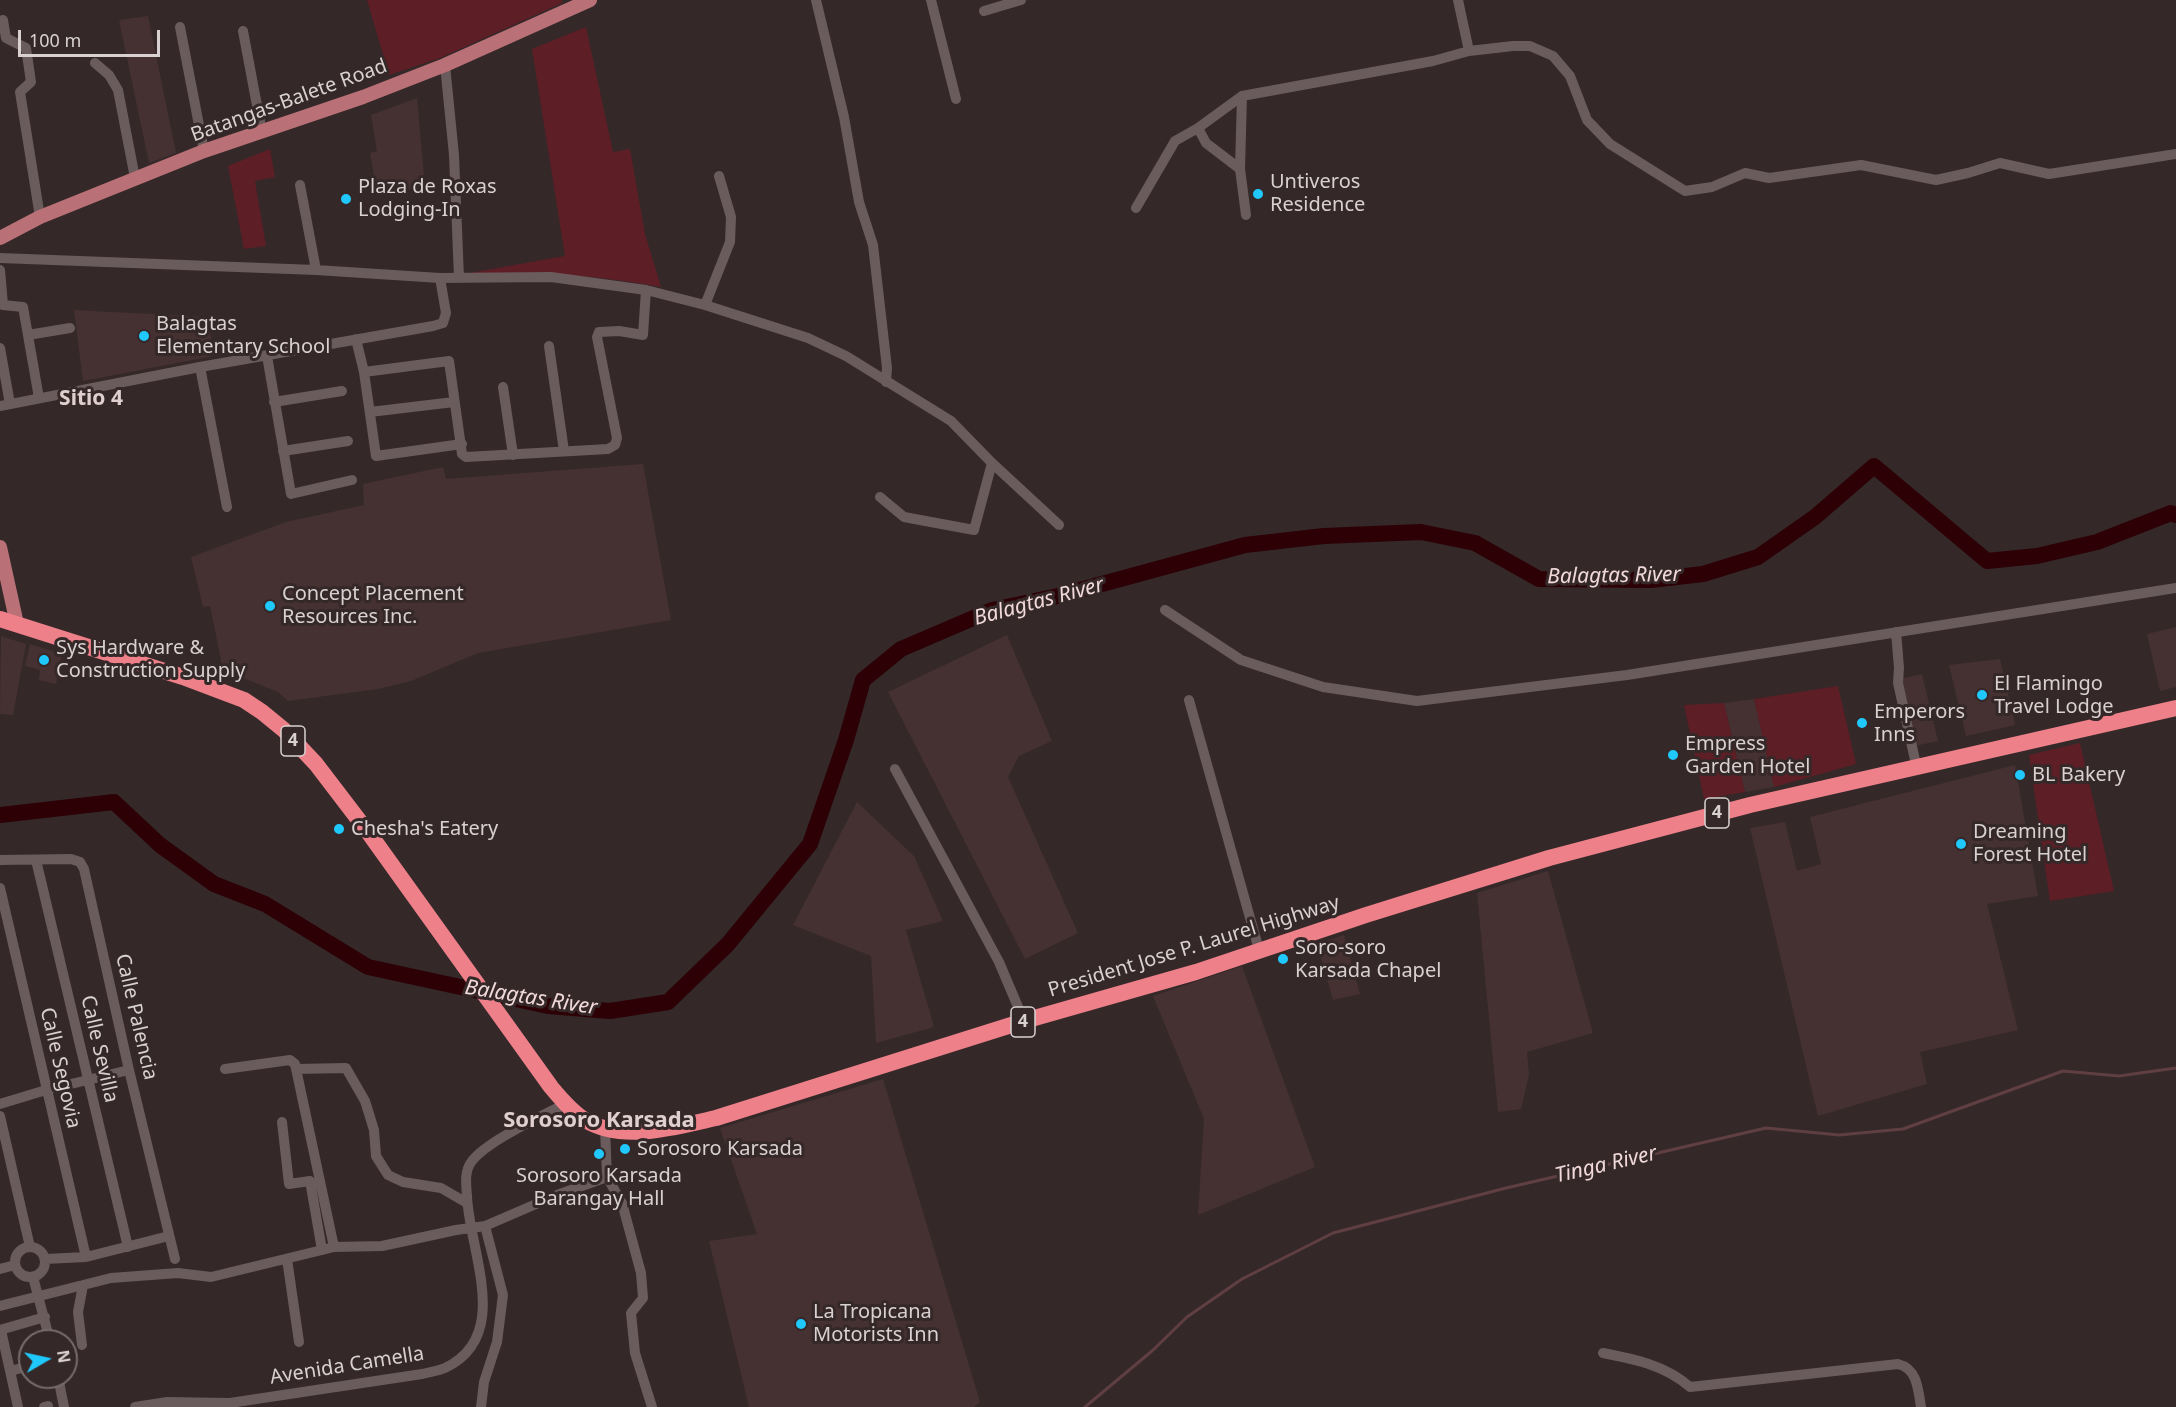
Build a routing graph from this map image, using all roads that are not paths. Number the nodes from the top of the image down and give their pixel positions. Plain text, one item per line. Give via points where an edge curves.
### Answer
1 (590, 0) edge
2 (816, 0) edge
3 (931, 0) edge
4 (1021, 0) edge
5 (1458, 0) edge
6 (984, 11) dead end
7 (3, 20) dead end
8 (180, 27) dead end
9 (243, 31) dead end
10 (1470, 51) junction
11 (95, 63) dead end
12 (445, 65) junction
13 (1242, 96) junction
14 (956, 99) dead end
15 (1198, 128) junction
16 (262, 132) junction
17 (204, 151) junction
18 (2176, 154) edge
19 (1240, 169) junction
20 (719, 176) dead end
21 (135, 178) junction
22 (300, 185) dead end
23 (1136, 208) dead end
24 (1246, 215) dead end
25 (40, 217) junction
26 (0, 238) edge
27 (0, 258) edge
28 (0, 270) edge
29 (315, 270) junction
30 (440, 278) junction
31 (459, 278) junction
32 (646, 290) junction
33 (705, 305) junction
34 (70, 328) dead end
35 (28, 335) junction
36 (356, 339) junction
37 (549, 346) dead end
38 (0, 348) edge
39 (267, 356) junction
40 (200, 367) junction
41 (364, 372) junction
42 (886, 381) junction
43 (503, 387) dead end
44 (342, 391) dead end
45 (39, 398) junction
46 (274, 402) junction
47 (454, 402) junction
48 (5, 405) edge
49 (370, 412) junction
50 (348, 441) dead end
51 (462, 444) junction
52 (283, 451) junction
53 (564, 451) junction
54 (513, 455) junction
55 (992, 463) junction
56 (352, 480) dead end
57 (880, 497) dead end
58 (227, 507) dead end
59 (1059, 525) dead end
60 (0, 547) edge
61 (2176, 588) edge
62 (1165, 610) dead end
63 (0, 619) edge
64 (16, 624) junction
65 (1896, 632) junction
66 (1189, 700) dead end
67 (2176, 708) edge
68 (895, 769) dead end
69 (1917, 769) junction
70 (0, 860) edge
71 (36, 860) junction
72 (0, 888) edge
73 (1260, 950) junction
74 (1024, 1021) junction
75 (225, 1069) dead end
76 (296, 1069) junction
77 (129, 1070) junction
78 (88, 1080) junction
79 (46, 1090) junction
80 (0, 1104) edge
81 (566, 1104) junction
82 (0, 1116) edge
83 (282, 1122) dead end
84 (605, 1128) junction
85 (607, 1177) junction
86 (467, 1203) junction
87 (485, 1226) junction
88 (471, 1228) junction
89 (169, 1236) junction
90 (30, 1247) junction
91 (128, 1247) junction
92 (334, 1247) junction
93 (322, 1250) junction
94 (86, 1257) junction
95 (45, 1259) junction
96 (175, 1259) dead end
97 (287, 1259) junction
98 (15, 1266) junction
99 (0, 1269) edge
100 (33, 1276) junction
101 (82, 1284) junction
102 (39, 1295) junction
103 (0, 1306) edge
104 (45, 1317) junction
105 (48, 1329) edge
106 (1, 1330) edge
107 (299, 1342) dead end
108 (82, 1345) dead end
109 (1603, 1353) dead end
110 (18, 1369) edge
111 (10, 1371) junction
112 (60, 1389) edge
113 (18, 1407) edge
114 (64, 1407) edge
115 (70, 1407) edge
116 (135, 1407) edge
117 (482, 1407) edge
118 (652, 1407) edge
119 (1921, 1407) edge

1 - 12 main road, Batangas-Balete Road
2 - 42 street via 844,117 859,202 873,245
3 - 14 street
4 - 6 street
5 - 10 street
7 - 25 street via 6,38 26,48 31,82 20,92
8 - 17 street
9 - 16 street
10 - 13 street
10 - 18 street via 1530,46 1553,56 1570,76 1587,120 1610,144 1685,191 1712,187 1745,173 1770,178 1861,165 1936,180 2000,163 2049,174
11 - 21 street via 118,90
12 - 16 main road, Batangas-Balete Road
12 - 31 street via 454,155
13 - 15 street
13 - 19 street
15 - 19 street via 1206,143
15 - 23 street via 1175,141
16 - 17 main road, Batangas-Balete Road
17 - 21 main road, Batangas-Balete Road
19 - 24 street
20 - 33 street via 731,217 730,242
21 - 25 main road, Batangas-Balete Road
22 - 29 street
25 - 26 main road, Batangas-Balete Road
27 - 29 street
28 - 35 street via 3,306 23,307
29 - 30 street
30 - 31 street
30 - 36 street via 446,313 443,323
31 - 32 street via 551,277
32 - 33 street
32 - 53 street via 643,335 604,330 597,337 617,438 615,445 608,449
33 - 42 street via 808,338
34 - 35 street
35 - 45 street
36 - 39 street
36 - 41 street
37 - 53 street
38 - 48 street
39 - 40 street
39 - 46 street
40 - 45 street
40 - 58 street
41 - 47 street via 448,361
41 - 49 street
42 - 55 street via 951,421
43 - 54 street
44 - 46 street
45 - 48 street
46 - 52 street
47 - 49 street
47 - 51 street
49 - 51 street via 376,456
50 - 52 street
51 - 54 street via 466,457
52 - 56 street via 291,494
53 - 54 street
55 - 57 street via 974,530 904,517
55 - 59 street
60 - 64 main road
61 - 65 street
62 - 65 street via 1241,660 1323,687 1417,701 1627,675
63 - 64 highway, President Jose P. Laurel Highway / 4
64 - 81 highway, President Jose P. Laurel Highway / 4 via 244,700 284,730 316,764 371,836
65 - 69 street via 1898,683
66 - 73 street
67 - 69 highway, President Jose P. Laurel Highway / 4
68 - 74 street via 999,962
69 - 73 highway, President Jose P. Laurel Highway / 4 via 1614,840
70 - 71 street, Calle Palencia
71 - 77 street, Calle Palencia via 71,859 80,862 84,869
71 - 78 street, Calle Sevilla
72 - 79 street, Calle Segovia
73 - 74 highway, President Jose P. Laurel Highway / 4
74 - 84 highway, President Jose P. Laurel Highway / 4 via 716,1118 641,1131
75 - 76 street via 290,1060
76 - 86 street via 346,1068 365,1101 374,1130 376,1156 388,1176 441,1188
76 - 92 street
77 - 78 street
77 - 89 street, Calle Palencia
78 - 79 street
78 - 91 street, Calle Sevilla
79 - 80 street
79 - 94 street, Calle Segovia
81 - 84 highway, President Jose P. Laurel Highway / 4 via 584,1119
81 - 86 street, Avenida Camella via 484,1148 471,1162 466,1176
82 - 90 street
83 - 93 street via 289,1184 310,1181
84 - 85 street
85 - 87 street
85 - 118 street via 622,1203 641,1273 643,1298 631,1313 635,1353
86 - 88 street, Avenida Camella
87 - 88 street
87 - 117 street via 503,1295
88 - 92 street via 382,1246
88 - 116 street, Avenida Camella via 483,1319 469,1348 444,1368 230,1403 167,1402
89 - 91 street
89 - 96 street, Calle Palencia
90 - 95 street via 37,1248
90 - 98 street via 19,1252
91 - 94 street
92 - 93 street
93 - 97 street
94 - 95 street
95 - 100 street via 44,1270
97 - 101 street via 211,1277 142,1274
97 - 107 street
98 - 99 street
98 - 100 street via 22,1275
100 - 102 street
101 - 102 street
101 - 108 street via 78,1312
102 - 103 street
102 - 104 street
104 - 105 street
104 - 106 street
106 - 111 street
109 - 119 street via 1642,1361 1678,1377 1690,1387 1898,1364 1912,1371
110 - 111 street
111 - 113 street
112 - 114 street
114 - 115 street

